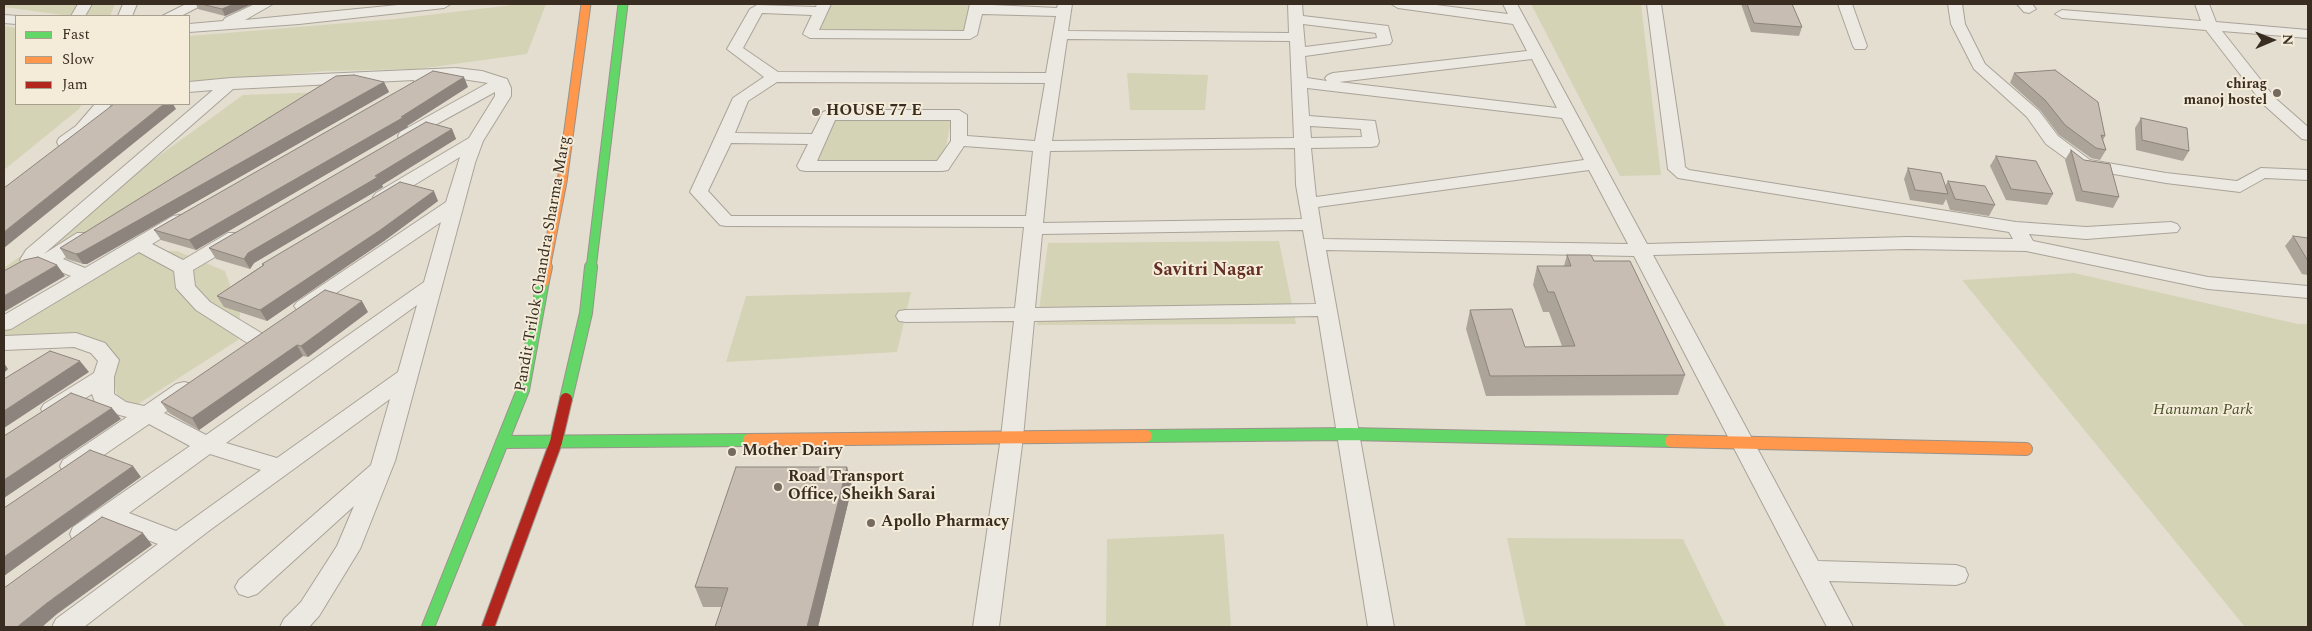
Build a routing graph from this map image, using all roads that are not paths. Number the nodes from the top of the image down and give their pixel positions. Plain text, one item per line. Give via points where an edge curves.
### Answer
1 (86, 4) edge
2 (197, 4) edge
3 (266, 4) edge
4 (318, 4) edge
5 (444, 4) edge
6 (586, 4) edge
7 (622, 4) edge
8 (1398, 4) edge
9 (1654, 4) edge
10 (1845, 4) edge
11 (1955, 4) edge
12 (2202, 4) edge
13 (758, 7) edge
14 (822, 7) edge
15 (976, 7) edge
16 (1064, 8) edge
17 (1515, 12) edge
18 (2062, 14) dead end
19 (79, 15) edge
20 (172, 15) edge
21 (299, 20) junction
22 (221, 26) junction
23 (2211, 27) junction
24 (190, 28) edge
25 (1296, 28) edge
26 (2308, 34) edge
27 (1060, 35) junction
28 (1860, 46) dead end
29 (1537, 54) junction
30 (434, 74) junction
31 (774, 77) junction
32 (1053, 78) junction
33 (336, 79) junction
34 (501, 82) junction
35 (1299, 82) junction
36 (231, 83) junction
37 (190, 87) edge
38 (400, 94) edge
39 (303, 99) edge
40 (102, 105) edge
41 (1570, 114) junction
42 (1301, 122) junction
43 (2308, 135) edge
44 (725, 138) junction
45 (818, 138) junction
46 (475, 141) junction
47 (959, 141) junction
48 (394, 143) edge
49 (1303, 144) junction
50 (1042, 146) junction
51 (50, 153) edge
52 (1596, 164) junction
53 (2308, 175) edge
54 (1308, 203) junction
55 (454, 205) junction
56 (364, 208) edge
57 (195, 211) edge
58 (1311, 224) junction
59 (1035, 225) junction
60 (250, 228) edge
61 (2016, 228) junction
62 (2171, 228) dead end
63 (97, 229) edge
64 (138, 244) junction
65 (1314, 244) junction
66 (2026, 245) junction
67 (1642, 250) junction
68 (48, 260) junction
69 (183, 268) junction
70 (86, 275) junction
71 (431, 286) junction
72 (2308, 292) edge
73 (1327, 310) junction
74 (1025, 314) junction
75 (906, 316) dead end
76 (4, 324) edge
77 (76, 340) junction
78 (4, 343) edge
79 (44, 359) edge
80 (406, 376) junction
81 (103, 377) junction
82 (202, 377) edge
83 (148, 414) junction
84 (37, 419) edge
85 (1349, 434) junction
86 (1012, 437) junction
87 (502, 442) junction
88 (556, 442) junction
89 (1742, 442) junction
90 (206, 445) junction
91 (2026, 449) dead end
92 (280, 468) junction
93 (381, 468) junction
94 (53, 479) edge
95 (108, 515) junction
96 (179, 542) junction
97 (68, 544) edge
98 (1810, 572) junction
99 (1956, 576) dead end
100 (248, 587) dead end
101 (65, 627) edge
102 (293, 627) edge
103 (428, 627) edge
104 (488, 627) edge
105 (986, 627) edge
106 (1382, 627) edge
107 (1840, 627) edge

1 - 19 street
2 - 20 street
3 - 22 street
4 - 21 street
5 - 21 street
6 - 87 main road, Pandit Trilok Chandra Sharma Marg via 562,182 523,390
7 - 88 main road via 586,313
8 - 17 street
9 - 61 street via 1675,158 1677,169 1684,174
10 - 28 street
11 - 53 street via 1958,24 1979,66 2032,114 2052,140 2085,164 2240,187 2260,174
12 - 23 street
13 - 14 street
13 - 31 street via 735,49
14 - 15 street via 810,34 970,35
15 - 16 street
16 - 27 street
17 - 29 street
18 - 23 street
21 - 22 street
22 - 24 street
23 - 26 street
23 - 43 street via 2269,101
25 - 25 street via 1383,29 1385,41
25 - 27 street
25 - 35 street
27 - 32 street
29 - 35 street
29 - 41 street
30 - 33 street
30 - 34 street via 482,76
30 - 38 street
31 - 32 street
31 - 44 street via 741,98
32 - 50 street
33 - 36 street
33 - 39 street
34 - 46 street via 503,96
34 - 48 street
35 - 41 street
35 - 42 street
36 - 37 street
36 - 68 street via 29,260 33,263
40 - 51 street via 82,130
41 - 52 street
42 - 49 street
42 - 49 street via 1369,124 1371,142
44 - 45 street
44 - 59 street via 699,192 726,221
45 - 47 street via 828,115 959,115
45 - 47 street via 806,166 942,166
46 - 55 street
46 - 56 street
47 - 50 street
49 - 50 street
49 - 54 street
50 - 59 street
52 - 54 street
52 - 67 street
54 - 58 street
55 - 69 street via 265,334 202,306 186,288
55 - 71 street
57 - 64 street
58 - 59 street
58 - 65 street
59 - 74 street
60 - 69 street
61 - 62 street via 2086,233
61 - 66 street
63 - 68 street
64 - 69 street
64 - 70 street
65 - 67 street
65 - 73 street
66 - 67 street via 1908,243
66 - 72 street via 2208,283
67 - 89 street
68 - 70 street
70 - 76 street
71 - 80 street
71 - 90 street
73 - 74 street
73 - 85 street
74 - 75 street
74 - 86 street
77 - 78 street
77 - 79 street
77 - 81 street via 98,348 109,360
80 - 92 street
80 - 93 street
81 - 83 street via 103,397 120,408
81 - 84 street
82 - 83 street
83 - 90 street
83 - 94 street
85 - 86 main road
85 - 89 main road
85 - 106 street
86 - 88 main road
86 - 105 street
87 - 88 main road
87 - 103 main road, Pandit Trilok Chandra Sharma Marg
88 - 104 main road
89 - 91 main road
89 - 98 street
90 - 92 street
90 - 95 street
92 - 96 street
93 - 100 street
93 - 102 street via 348,549 310,609
95 - 96 street
95 - 97 street
96 - 101 street
98 - 99 street
98 - 107 street

